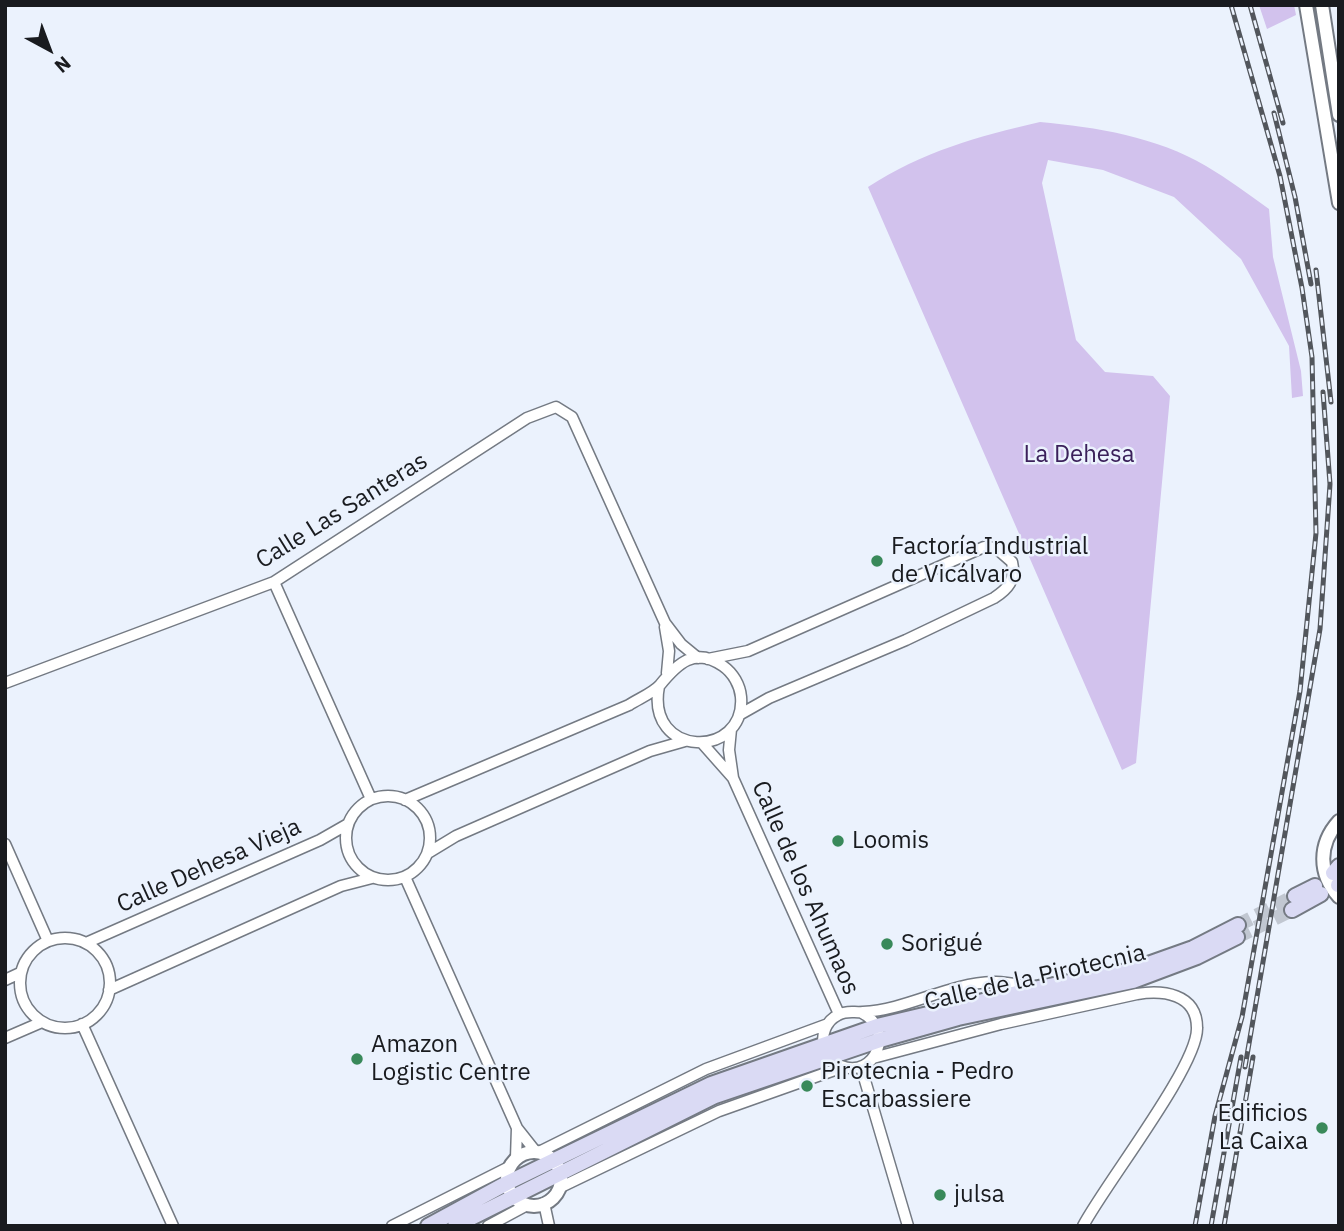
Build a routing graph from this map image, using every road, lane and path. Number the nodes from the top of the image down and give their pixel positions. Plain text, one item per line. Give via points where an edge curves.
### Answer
1 (1306, 5) edge
2 (1322, 5) edge
3 (1339, 115) edge
4 (1339, 204) edge
5 (274, 582) junction
6 (665, 623) junction
7 (703, 659) junction
8 (667, 673) junction
9 (5, 683) edge
10 (659, 686) junction
11 (739, 715) junction
12 (730, 729) junction
13 (685, 741) junction
14 (702, 743) junction
15 (733, 778) junction
16 (371, 799) junction
17 (405, 800) junction
18 (1339, 821) edge
19 (348, 824) junction
20 (5, 844) edge
21 (428, 853) junction
22 (405, 877) junction
23 (372, 878) junction
24 (1318, 890) dead end
25 (1339, 897) edge
26 (1294, 903) tunnel mouth
27 (48, 941) junction
28 (86, 943) junction
29 (20, 973) junction
30 (5, 980) edge
31 (1038, 988) junction
32 (109, 990) junction
33 (862, 1013) junction
34 (839, 1014) junction
35 (42, 1022) junction
36 (82, 1024) junction
37 (828, 1024) junction
38 (879, 1033) junction
39 (5, 1038) edge
40 (823, 1043) junction
41 (829, 1058) junction
42 (873, 1058) junction
43 (843, 1067) junction
44 (861, 1067) junction
45 (517, 1128) junction
46 (537, 1152) junction
47 (553, 1160) junction
48 (513, 1163) junction
49 (559, 1181) junction
50 (510, 1190) junction
51 (544, 1203) junction
52 (527, 1205) junction
53 (173, 1226) edge
54 (392, 1226) edge
55 (428, 1226) edge
56 (455, 1226) edge
57 (488, 1226) edge
58 (549, 1226) edge
59 (908, 1226) edge
60 (1083, 1226) edge

1 - 4 street
2 - 3 street
5 - 6 street, Calle Las Santeras via 527,418 556,407 572,417
5 - 9 street, Calle Las Santeras
5 - 16 street
6 - 7 street via 681,644
6 - 8 street
7 - 8 street via 676,665
7 - 11 street via 718,662 733,676 741,695
7 - 11 street via 748,651 984,547 996,548 1012,562 1013,580 994,598
8 - 10 street
10 - 13 street via 658,712 664,724
10 - 17 street via 629,705
11 - 12 street
12 - 14 street
12 - 15 street, Calle de los Ahumaos
13 - 14 street
13 - 21 street via 638,756 456,836
14 - 15 street, Calle de los Ahumaos
15 - 34 street, Calle de los Ahumaos
16 - 17 street via 394,796
16 - 19 street
17 - 21 street via 416,806 429,828
18 - 25 street via 1326,840 1323,860 1327,879
19 - 23 street via 347,850 352,862
19 - 28 street, Calle Dehesa Vieja
20 - 27 street
21 - 22 street
22 - 23 street
22 - 45 street
23 - 32 street via 341,886
24 - 26 main road
27 - 28 street via 61,938
27 - 29 street via 31,954
28 - 32 street via 105,963
29 - 30 street
29 - 35 street via 23,1001
31 - 33 street, Calle de la Pirotecnia via 993,982
31 - 38 main road, Calle de la Pirotecnia
31 - 38 main road, Calle de la Pirotecnia via 1131,970 1238,931 1189,961 1133,981
32 - 36 street via 104,1004
33 - 34 street, Calle de la Pirotecnia
33 - 38 street
34 - 37 street
35 - 36 street via 55,1027
35 - 39 street
36 - 53 street
37 - 40 street
37 - 46 street via 706,1069
38 - 40 main road, Calle de la Pirotecnia
38 - 41 main road, Calle de la Pirotecnia
38 - 42 street
40 - 41 street
40 - 47 main road, Calle de la Pirotecnia via 711,1084
41 - 43 street
41 - 49 main road, Calle de la Pirotecnia via 715,1097
42 - 44 street, Calle de la Pirotecnia
42 - 60 street, Calle de la Pirotecnia via 1137,994 1157,991 1178,996 1194,1014 1196,1035 1173,1085
43 - 44 street, Calle de la Pirotecnia
43 - 49 street, Calle de la Pirotecnia via 719,1111
44 - 59 street
45 - 46 street
45 - 48 street
46 - 47 street
46 - 48 street
47 - 49 street
47 - 50 main road, Calle de la Pirotecnia
48 - 50 street
48 - 54 street
49 - 50 main road, Calle de la Pirotecnia
49 - 51 street, Calle de la Pirotecnia
50 - 52 street
50 - 55 main road, Calle de la Pirotecnia
50 - 56 main road, Calle de la Pirotecnia
51 - 52 street
51 - 58 street
52 - 57 street

